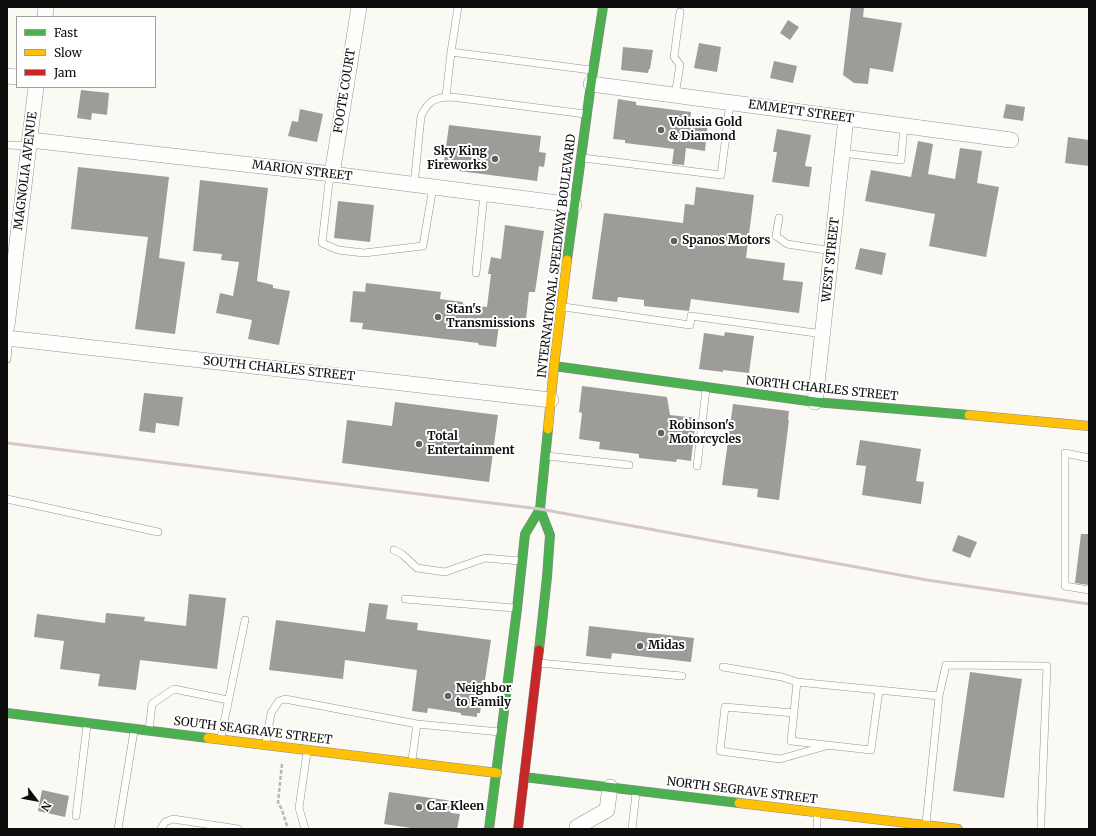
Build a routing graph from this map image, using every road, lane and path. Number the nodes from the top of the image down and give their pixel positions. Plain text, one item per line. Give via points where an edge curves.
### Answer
1 (359, 7) edge
2 (458, 7) edge
3 (603, 7) edge
4 (680, 12) dead end
5 (452, 52) junction
6 (592, 77) junction
7 (36, 88) edge
8 (675, 95) junction
9 (446, 97) junction
10 (730, 103) junction
11 (587, 115) junction
12 (846, 118) junction
13 (904, 126) junction
14 (1011, 140) dead end
15 (29, 143) junction
16 (7, 145) edge
17 (842, 153) junction
18 (581, 158) junction
19 (331, 174) junction
20 (414, 185) junction
21 (433, 187) junction
22 (484, 194) junction
23 (574, 205) junction
24 (779, 218) dead end
25 (832, 250) junction
26 (476, 273) dead end
27 (9, 297) edge
28 (562, 307) junction
29 (8, 334) edge
30 (823, 334) junction
31 (7, 359) edge
32 (554, 366) junction
33 (706, 387) junction
34 (551, 400) junction
35 (815, 402) junction
36 (1089, 426) edge
37 (545, 455) junction
38 (1089, 458) edge
39 (628, 465) dead end
40 (697, 466) dead end
41 (7, 499) edge
42 (540, 509) junction
43 (158, 532) dead end
44 (394, 550) dead end
45 (522, 562) junction
46 (1089, 590) edge
47 (405, 599) dead end
48 (521, 609) junction
49 (245, 620) dead end
50 (537, 662) junction
51 (723, 667) dead end
52 (682, 676) dead end
53 (797, 682) junction
54 (879, 690) junction
55 (939, 696) junction
56 (228, 700) junction
57 (7, 712) edge
58 (794, 713) junction
59 (88, 722) junction
60 (417, 724) junction
61 (135, 728) junction
62 (150, 730) junction
63 (502, 732) junction
64 (221, 739) junction
65 (266, 744) junction
66 (830, 744) junction
67 (307, 749) junction
68 (283, 761) dead end
69 (412, 762) junction
70 (516, 770) dead end
71 (497, 773) junction
72 (524, 777) junction
73 (610, 787) junction
74 (637, 791) junction
75 (503, 794) dead end
76 (817, 812) junction
77 (76, 816) dead end
78 (926, 825) junction
79 (577, 827) dead end
80 (118, 829) edge
81 (161, 829) edge
82 (238, 829) edge
83 (288, 829) edge
84 (305, 829) edge
85 (489, 829) edge
86 (518, 829) edge
87 (632, 829) edge
88 (817, 829) edge
89 (958, 829) edge
90 (1041, 829) edge

1 - 19 street, FOOTE COURT
2 - 5 lane
3 - 6 street, INTERNATIONAL SPEEDWAY BOULEVARD
4 - 8 lane via 674,57 680,66
5 - 6 lane
5 - 9 lane
6 - 8 street, EMMETT STREET
6 - 11 street, INTERNATIONAL SPEEDWAY BOULEVARD
7 - 15 street, MAGNOLIA AVENUE
8 - 10 street, EMMETT STREET
9 - 11 lane
9 - 20 lane via 432,101 421,116
10 - 12 street, EMMETT STREET
10 - 18 lane via 721,175
11 - 18 street, INTERNATIONAL SPEEDWAY BOULEVARD
12 - 13 street, EMMETT STREET
12 - 17 street, WEST STREET
13 - 14 street, EMMETT STREET
13 - 17 lane via 901,160
15 - 16 lane
15 - 19 street, MARION STREET
15 - 27 street, MAGNOLIA AVENUE
17 - 25 street, WEST STREET
18 - 23 street, INTERNATIONAL SPEEDWAY BOULEVARD
19 - 20 street, MARION STREET
19 - 21 lane via 322,243 338,250 364,253 423,246
20 - 21 street, MARION STREET
21 - 22 street, MARION STREET
22 - 23 street, MARION STREET
22 - 26 lane
23 - 28 street, INTERNATIONAL SPEEDWAY BOULEVARD
24 - 25 lane via 776,236 787,244
25 - 30 street, WEST STREET
27 - 29 street, MAGNOLIA AVENUE
28 - 30 lane via 690,325 691,316
28 - 32 street, INTERNATIONAL SPEEDWAY BOULEVARD
29 - 31 lane
29 - 34 street, SOUTH CHARLES STREET
30 - 35 street, WEST STREET
32 - 33 street, NORTH CHARLES STREET
32 - 34 street, INTERNATIONAL SPEEDWAY BOULEVARD
33 - 35 street, NORTH CHARLES STREET
33 - 40 lane
34 - 37 street, INTERNATIONAL SPEEDWAY BOULEVARD
35 - 36 street, NORTH CHARLES STREET
37 - 39 lane
37 - 42 street, INTERNATIONAL SPEEDWAY BOULEVARD
38 - 46 lane via 1065,453 1065,586
41 - 43 lane
42 - 45 street, INTERNATIONAL SPEEDWAY BOULEVARD via 525,534
42 - 50 street, INTERNATIONAL SPEEDWAY BOULEVARD via 550,535
44 - 45 lane via 417,568 445,572 485,558
45 - 48 street, INTERNATIONAL SPEEDWAY BOULEVARD
47 - 48 lane
48 - 63 street, INTERNATIONAL SPEEDWAY BOULEVARD
49 - 56 lane
50 - 52 lane
50 - 72 street, INTERNATIONAL SPEEDWAY BOULEVARD
51 - 53 lane
53 - 54 lane
53 - 58 lane
54 - 55 lane
54 - 66 lane via 871,750
55 - 78 lane
55 - 90 lane via 946,665 1047,666
56 - 62 lane via 174,689 152,704
56 - 64 lane
57 - 59 street, SOUTH SEAGRAVE STREET
58 - 66 lane via 791,741
58 - 66 lane via 725,707 720,751 780,759
59 - 61 street, SOUTH SEAGRAVE STREET
59 - 77 lane
60 - 63 lane
60 - 65 lane via 285,699 279,701 271,713
60 - 69 lane
61 - 62 street, SOUTH SEAGRAVE STREET
61 - 80 lane
62 - 64 street, SOUTH SEAGRAVE STREET
63 - 71 street, INTERNATIONAL SPEEDWAY BOULEVARD
64 - 65 street, SOUTH SEAGRAVE STREET
65 - 67 street, SOUTH SEAGRAVE STREET
67 - 69 street, SOUTH SEAGRAVE STREET
67 - 84 lane via 299,808
68 - 83 path via 278,802
69 - 71 street, SOUTH SEAGRAVE STREET
70 - 72 street
71 - 75 street
71 - 85 street, INTERNATIONAL SPEEDWAY BOULEVARD
72 - 73 street, NORTH SEGRAVE STREET
72 - 86 street, INTERNATIONAL SPEEDWAY BOULEVARD
73 - 74 street, NORTH SEGRAVE STREET
73 - 79 street via 607,810
74 - 76 street, NORTH SEGRAVE STREET
74 - 87 lane
76 - 78 street, NORTH SEGRAVE STREET
76 - 88 lane
78 - 89 street, NORTH SEGRAVE STREET
81 - 82 lane via 165,822 173,819

